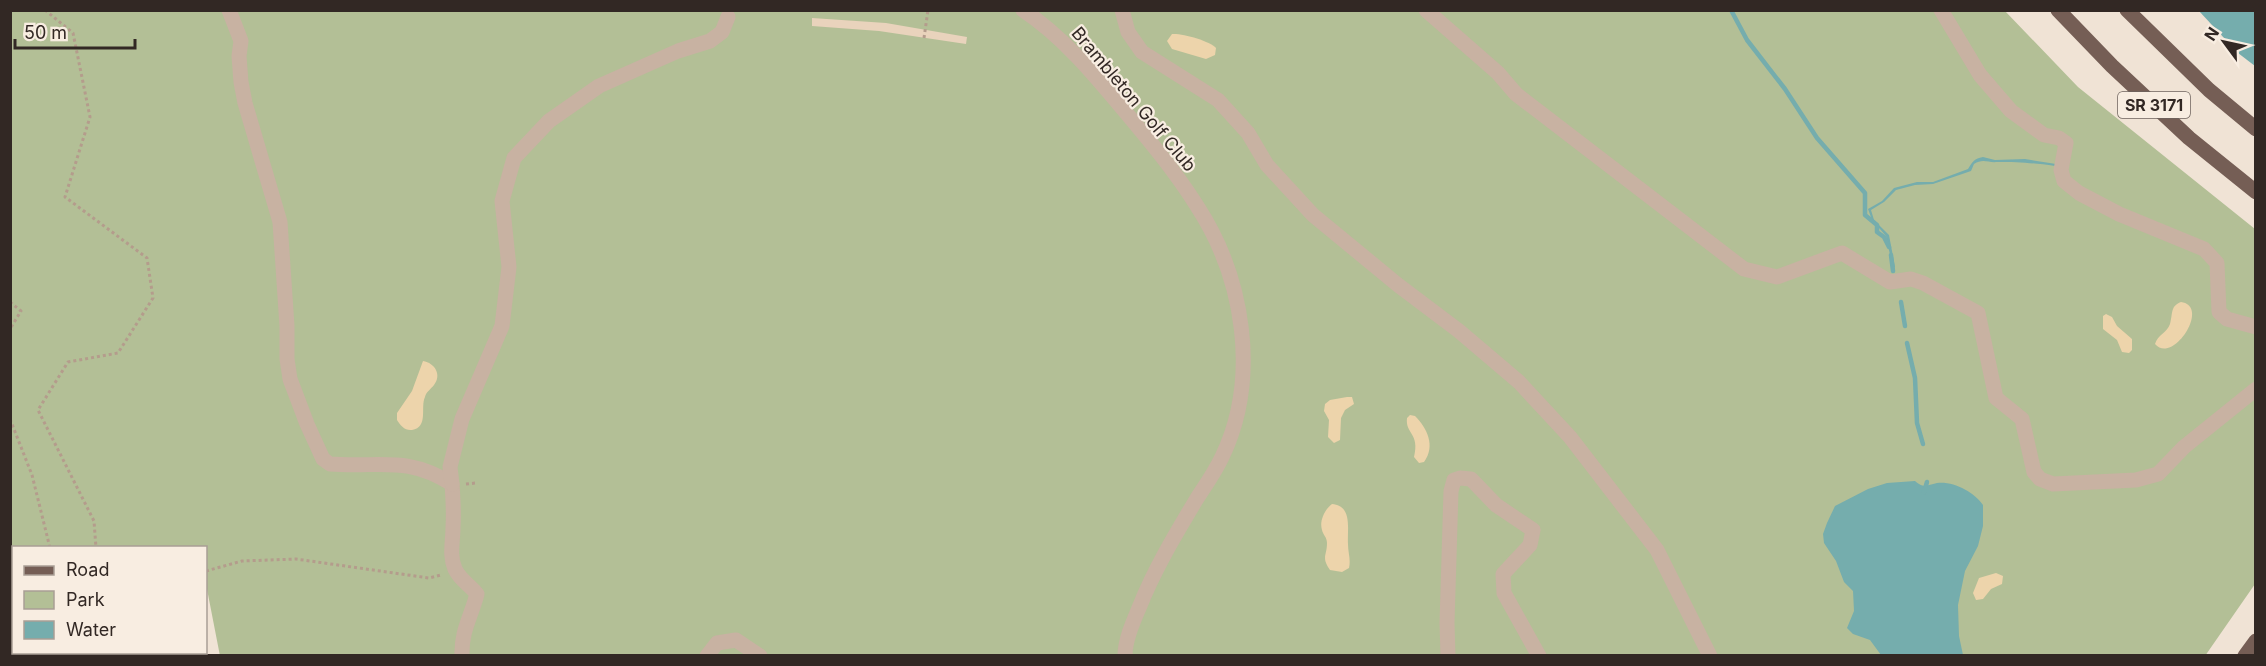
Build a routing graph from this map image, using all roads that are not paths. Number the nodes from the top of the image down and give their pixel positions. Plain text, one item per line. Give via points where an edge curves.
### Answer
1 (229, 10) edge
2 (1023, 10) edge
3 (1122, 10) edge
4 (1426, 10) edge
5 (1941, 10) edge
6 (2058, 10) edge
7 (2127, 10) edge
8 (728, 17) dead end
9 (2256, 129) edge
10 (2256, 192) edge
11 (2256, 327) edge
12 (2256, 389) edge
13 (452, 484) junction
14 (2256, 641) edge
15 (462, 656) edge
16 (707, 656) edge
17 (760, 656) edge
18 (1125, 656) edge
19 (1448, 656) edge
20 (1539, 656) edge
21 (1710, 656) edge
22 (2245, 656) edge

1 - 13 lane via 241,41 245,103 280,222 290,379 323,459 330,464 422,468
2 - 18 lane, Brambleton Golf Club via 1083,63 1162,155 1198,207 1225,260 1240,315 1242,388 1235,421 1222,458 1150,579
3 - 21 lane via 1128,32 1142,52 1218,100 1248,133 1267,165 1313,215 1520,382 1570,437 1657,550
4 - 12 lane via 1516,94 1744,269 1777,277 1842,253 1890,282 1911,279 1923,283 1978,313 1996,398 2022,419 2034,472 2040,479 2053,484 2136,480 2158,474 2184,447
5 - 11 lane via 1980,75 2011,111 2044,135 2066,143 2061,170 2064,181 2119,214 2204,249 2217,263 2219,312 2228,319
6 - 10 main road, SR 3171 via 2189,138
7 - 9 main road, SR 3171 via 2209,90
8 - 13 lane via 722,32 710,41 599,86 549,121 514,158 501,201 509,267 502,326 462,419 450,467
13 - 15 lane via 451,556 461,580 477,594 463,631
14 - 22 main road
16 - 17 lane via 717,643 736,640
19 - 20 lane via 1449,517 1454,480 1460,478 1472,479 1496,505 1533,530 1530,545 1503,574 1504,593

